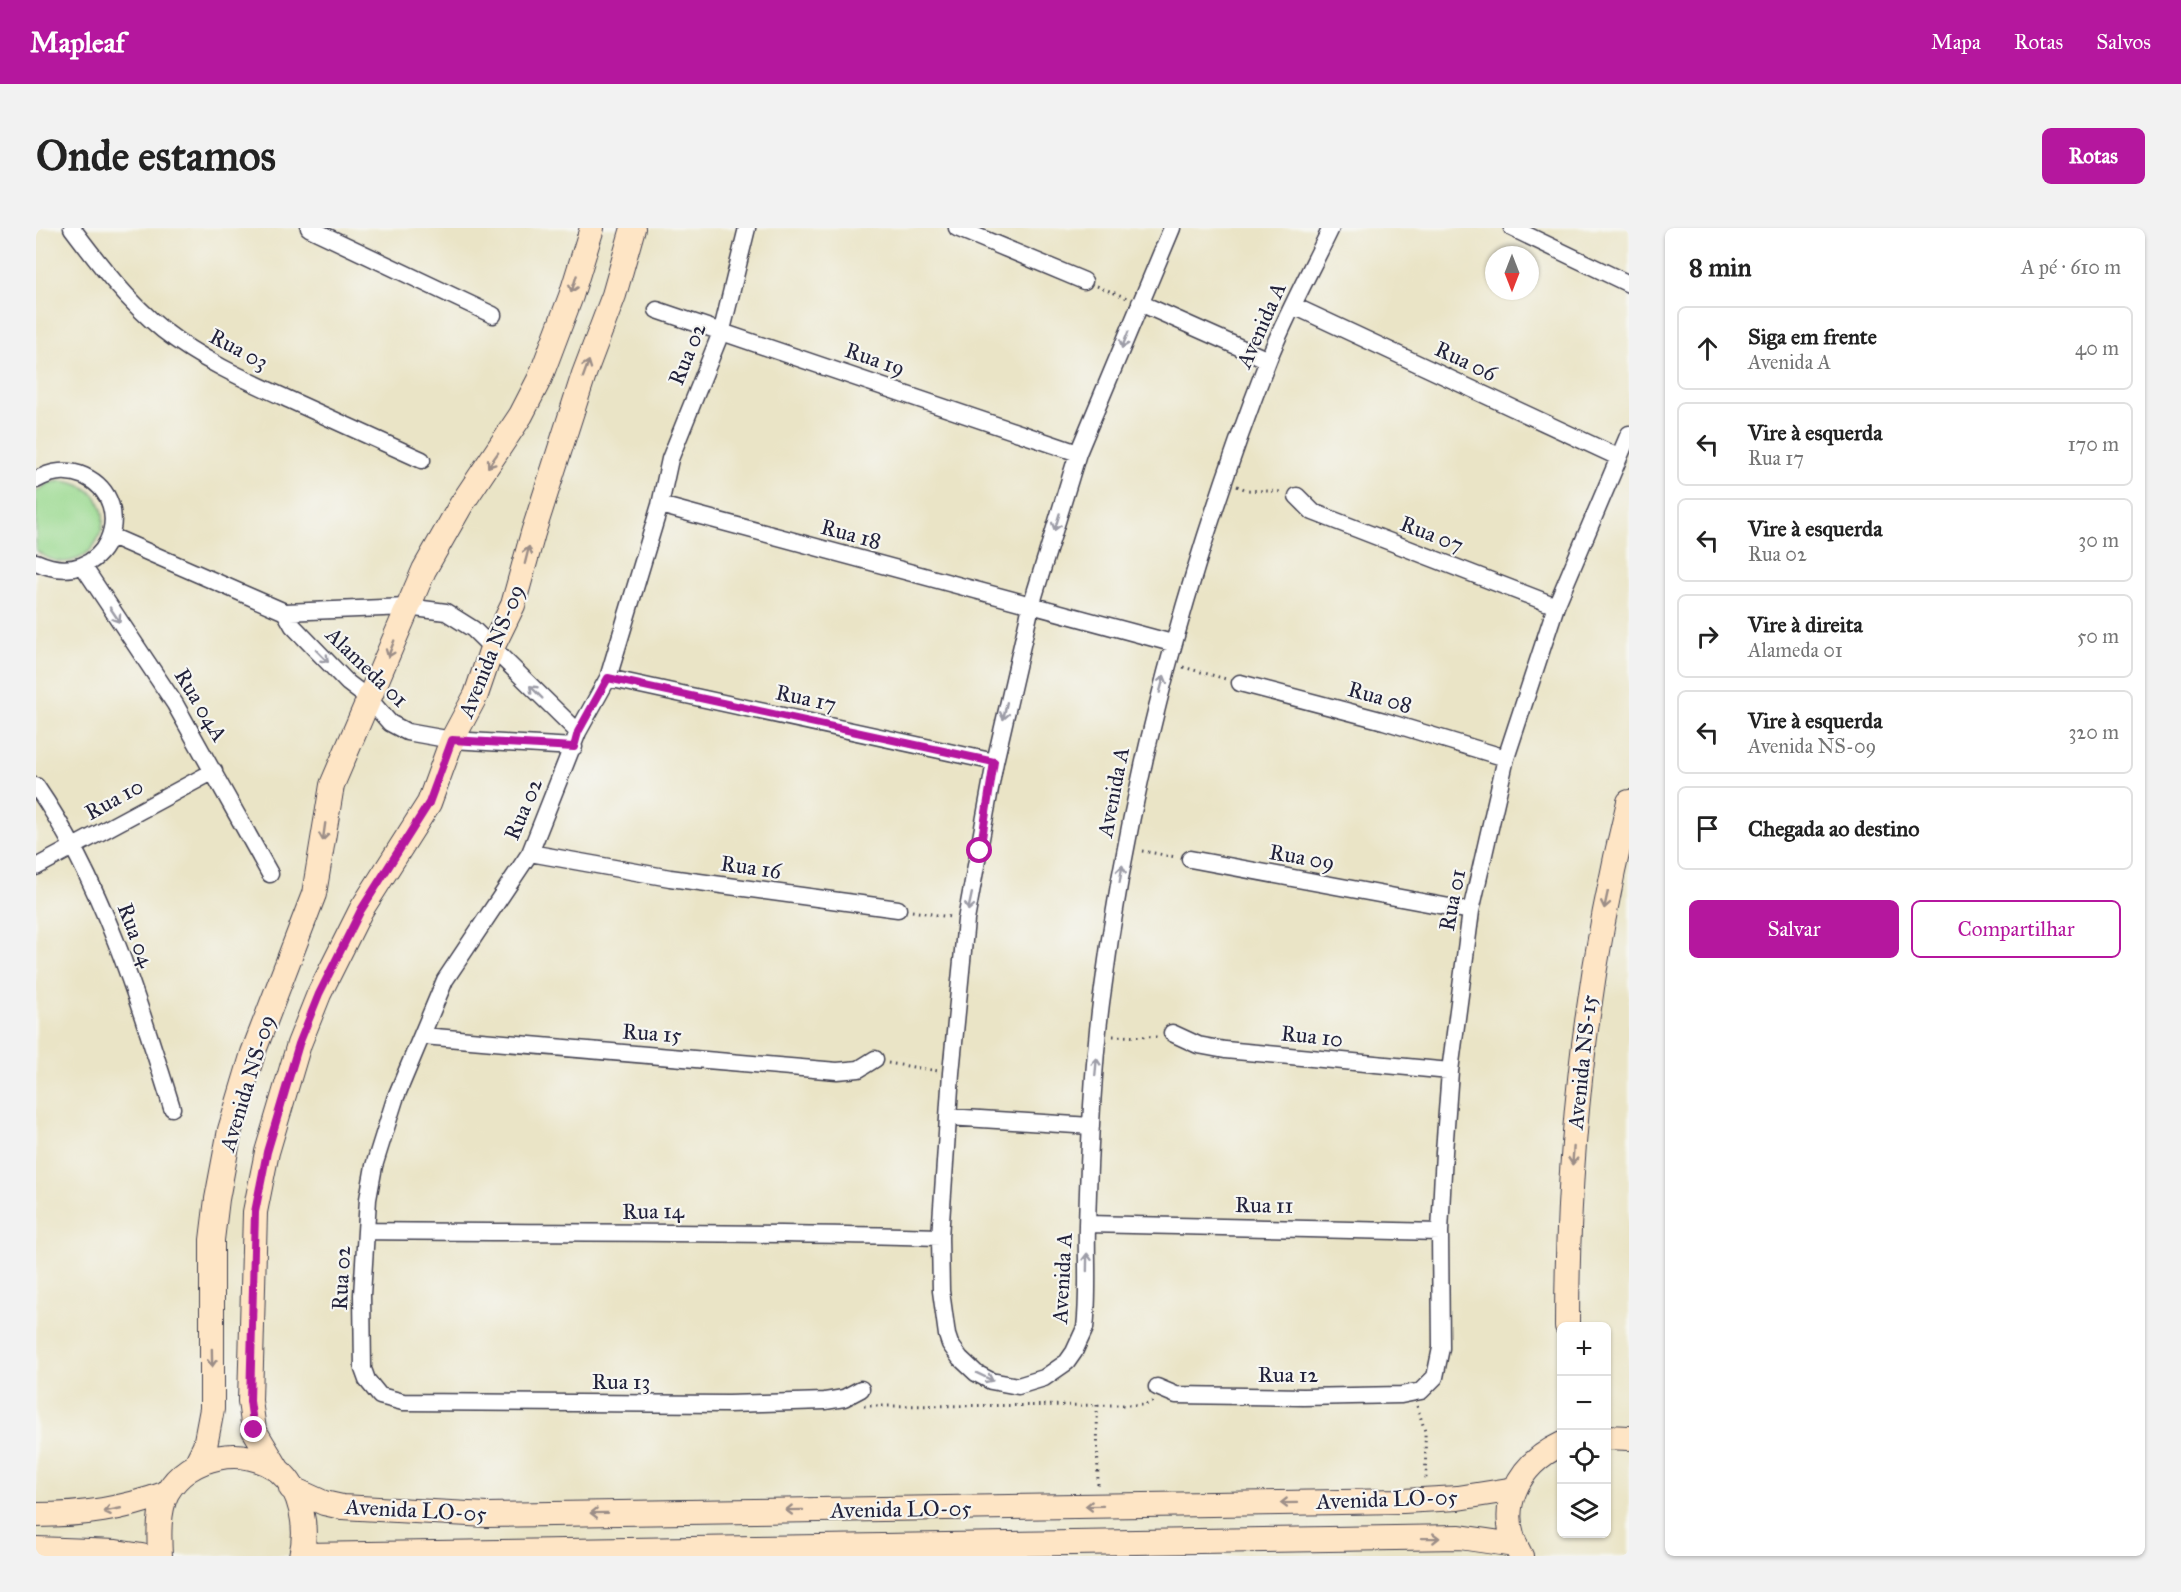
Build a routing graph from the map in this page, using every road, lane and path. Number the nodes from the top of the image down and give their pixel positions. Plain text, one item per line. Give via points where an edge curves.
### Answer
1 (72, 228) edge
2 (309, 228) edge
3 (592, 228) edge
4 (633, 228) edge
5 (747, 228) edge
6 (957, 228) edge
7 (1172, 228) edge
8 (1331, 228) edge
9 (1512, 228) edge
10 (1084, 281) joint
11 (1629, 284) edge
12 (1140, 303) junction
13 (1294, 306) junction
14 (657, 310) dead end
15 (493, 315) dead end
16 (722, 330) junction
17 (1268, 360) junction
18 (1629, 434) edge
19 (1078, 453) junction
20 (1618, 457) junction
21 (422, 460) dead end
22 (36, 480) edge
23 (1224, 481) junction
24 (1297, 496) joint
25 (660, 505) junction
26 (111, 536) junction
27 (36, 562) edge
28 (83, 566) junction
29 (1031, 606) junction
30 (1557, 606) junction
31 (407, 607) junction
32 (285, 612) junction
33 (1172, 643) junction
34 (492, 648) junction
35 (1167, 663) junction
36 (608, 678) junction
37 (1240, 683) joint
38 (369, 699) junction
39 (452, 740) junction
40 (576, 740) junction
41 (1506, 758) junction
42 (994, 762) junction
43 (214, 771) junction
44 (36, 786) edge
45 (1629, 802) edge
46 (72, 848) junction
47 (1125, 848) junction
48 (530, 853) junction
49 (1190, 859) joint
50 (36, 867) edge
51 (270, 874) dead end
52 (898, 909) joint
53 (1471, 911) junction
54 (966, 920) junction
55 (1172, 1033) joint
56 (1099, 1035) junction
57 (423, 1036) junction
58 (875, 1059) joint
59 (1450, 1071) junction
60 (951, 1073) junction
61 (172, 1108) dead end
62 (948, 1117) junction
63 (1091, 1126) junction
64 (1087, 1224) junction
65 (366, 1231) junction
66 (1440, 1232) junction
67 (940, 1237) junction
68 (1568, 1322) edge
69 (861, 1389) dead end
70 (1161, 1389) joint
71 (1416, 1392) junction
72 (380, 1396) joint
73 (839, 1400) junction
74 (1097, 1405) junction
75 (1611, 1437) edge
76 (1629, 1438) edge
77 (1557, 1446) edge
78 (195, 1464) junction
79 (285, 1479) junction
80 (1515, 1488) junction
81 (167, 1493) junction
82 (1426, 1500) junction
83 (1098, 1506) junction
84 (36, 1515) edge
85 (36, 1549) edge
86 (1518, 1550) edge
87 (142, 1556) edge
88 (160, 1556) edge
89 (302, 1556) edge

1 - 21 street, Rua 03 via 134,302 162,329 195,352 226,371
2 - 15 street
3 -> 31 main road, Avenida NS-09 via 540,378 499,452 445,531
34 -> 4 main road, Avenida NS-09 via 513,604
5 - 16 street, Rua 02
6 - 10 street
7 - 12 street, Avenida A
8 - 13 street, Avenida A
9 - 11 street
10 - 12 path
12 - 17 street
12 -> 19 street, Avenida A
13 - 17 street, Avenida A
13 - 20 street, Rua 06
14 - 16 street, Rua 19
16 - 19 street, Rua 19
16 - 25 street, Rua 02 via 670,459
17 - 23 street, Avenida A
18 - 20 street, Rua 01
19 -> 29 street, Avenida A
20 - 30 street, Rua 01
22 - 26 street via 60,471 91,480 110,505
23 - 24 path via 1247,490
23 - 33 street, Avenida A
24 - 30 street, Rua 07 via 1313,512
25 - 29 street, Rua 18
25 - 36 street, Rua 02
26 - 28 street via 95,559
26 - 32 street, Alameda 01
27 - 28 street via 67,570
28 -> 43 street, Rua 04A via 175,704
29 - 33 street, Rua 18
29 -> 42 street, Avenida A
30 - 41 street, Rua 01
31 - 32 street, Alameda 01
31 - 34 street, Alameda 01 via 435,609 456,616
31 -> 38 main road, Avenida NS-09
32 -> 38 street, Alameda 01 via 315,649 357,692
33 - 35 street, Avenida A
34 - 39 main road, Avenida NS-09 via 476,696
40 -> 34 street, Alameda 01
35 - 37 path
47 -> 35 street, Avenida A
36 - 40 street, Rua 02
36 - 42 street, Rua 17
37 - 41 street, Rua 08
38 - 39 street, Alameda 01 via 399,729
38 -> 78 main road, Avenida NS-09 via 332,785 314,894 253,1053 230,1130 212,1240 212,1409 204,1446
39 - 40 street, Alameda 01
39 - 79 main road, Avenida NS-09 via 429,803 361,910 319,994 299,1044 267,1152 255,1212 250,1401 254,1430
40 - 48 street, Rua 02
41 - 53 street, Rua 01
42 -> 54 street, Avenida A
43 - 46 street, Rua 10
43 - 51 street, Rua 04A
44 - 46 street, Rua 04
45 -> 68 main road, Avenida NS-15 via 1604,909 1582,1048 1570,1188
46 - 50 street, Rua 10
46 - 61 street, Rua 04 via 102,906
47 - 49 path
56 -> 47 street, Avenida A
48 - 52 street, Rua 16 via 670,878
48 - 57 street, Rua 02 via 445,980
49 - 53 street, Rua 09
52 - 54 path
53 - 59 street, Rua 01
54 - 60 street, Avenida A
55 - 56 path via 1160,1037
55 - 59 street, Rua 10 via 1198,1046 1225,1050
63 -> 56 street, Avenida A
57 - 58 street, Rua 15 via 837,1071 859,1070
57 - 65 street, Rua 02 via 395,1099 374,1166
58 - 60 path via 899,1067
59 - 66 street, Rua 01
60 - 62 street, Avenida A
62 - 63 street
62 - 67 street, Avenida A
63 - 64 street, Avenida A
64 - 66 street, Rua 11
67 -> 64 street, Avenida A via 941,1291 950,1344 976,1373 991,1381 1018,1386 1056,1371 1082,1337 1086,1321
65 - 67 street, Rua 14
65 - 72 street, Rua 02 via 362,1360 367,1380
66 - 71 street, Rua 01 via 1441,1355 1435,1377
69 - 73 street, Rua 13
70 - 71 street, Rua 12 via 1176,1395 1303,1397
70 - 74 path via 1145,1405
71 - 82 path via 1425,1431
72 - 73 street, Rua 13 via 426,1403 728,1404
73 - 74 path via 868,1407
74 - 83 path
75 - 76 main road
77 - 80 main road via 1533,1461
78 - 79 main road, Avenida LO-05 via 240,1456 251,1458
78 - 81 main road
83 -> 79 main road, Avenida LO-05 via 487,1515 342,1507 324,1503
79 - 89 main road, Avenida NS-09 via 303,1519
80 - 82 main road, Avenida LO-05
80 - 86 main road via 1510,1518
81 -> 84 main road via 99,1512
81 - 88 main road via 162,1510
82 -> 83 main road, Avenida LO-05
85 - 87 main road
89 -> 86 main road, Avenida LO-05 via 1460,1537

